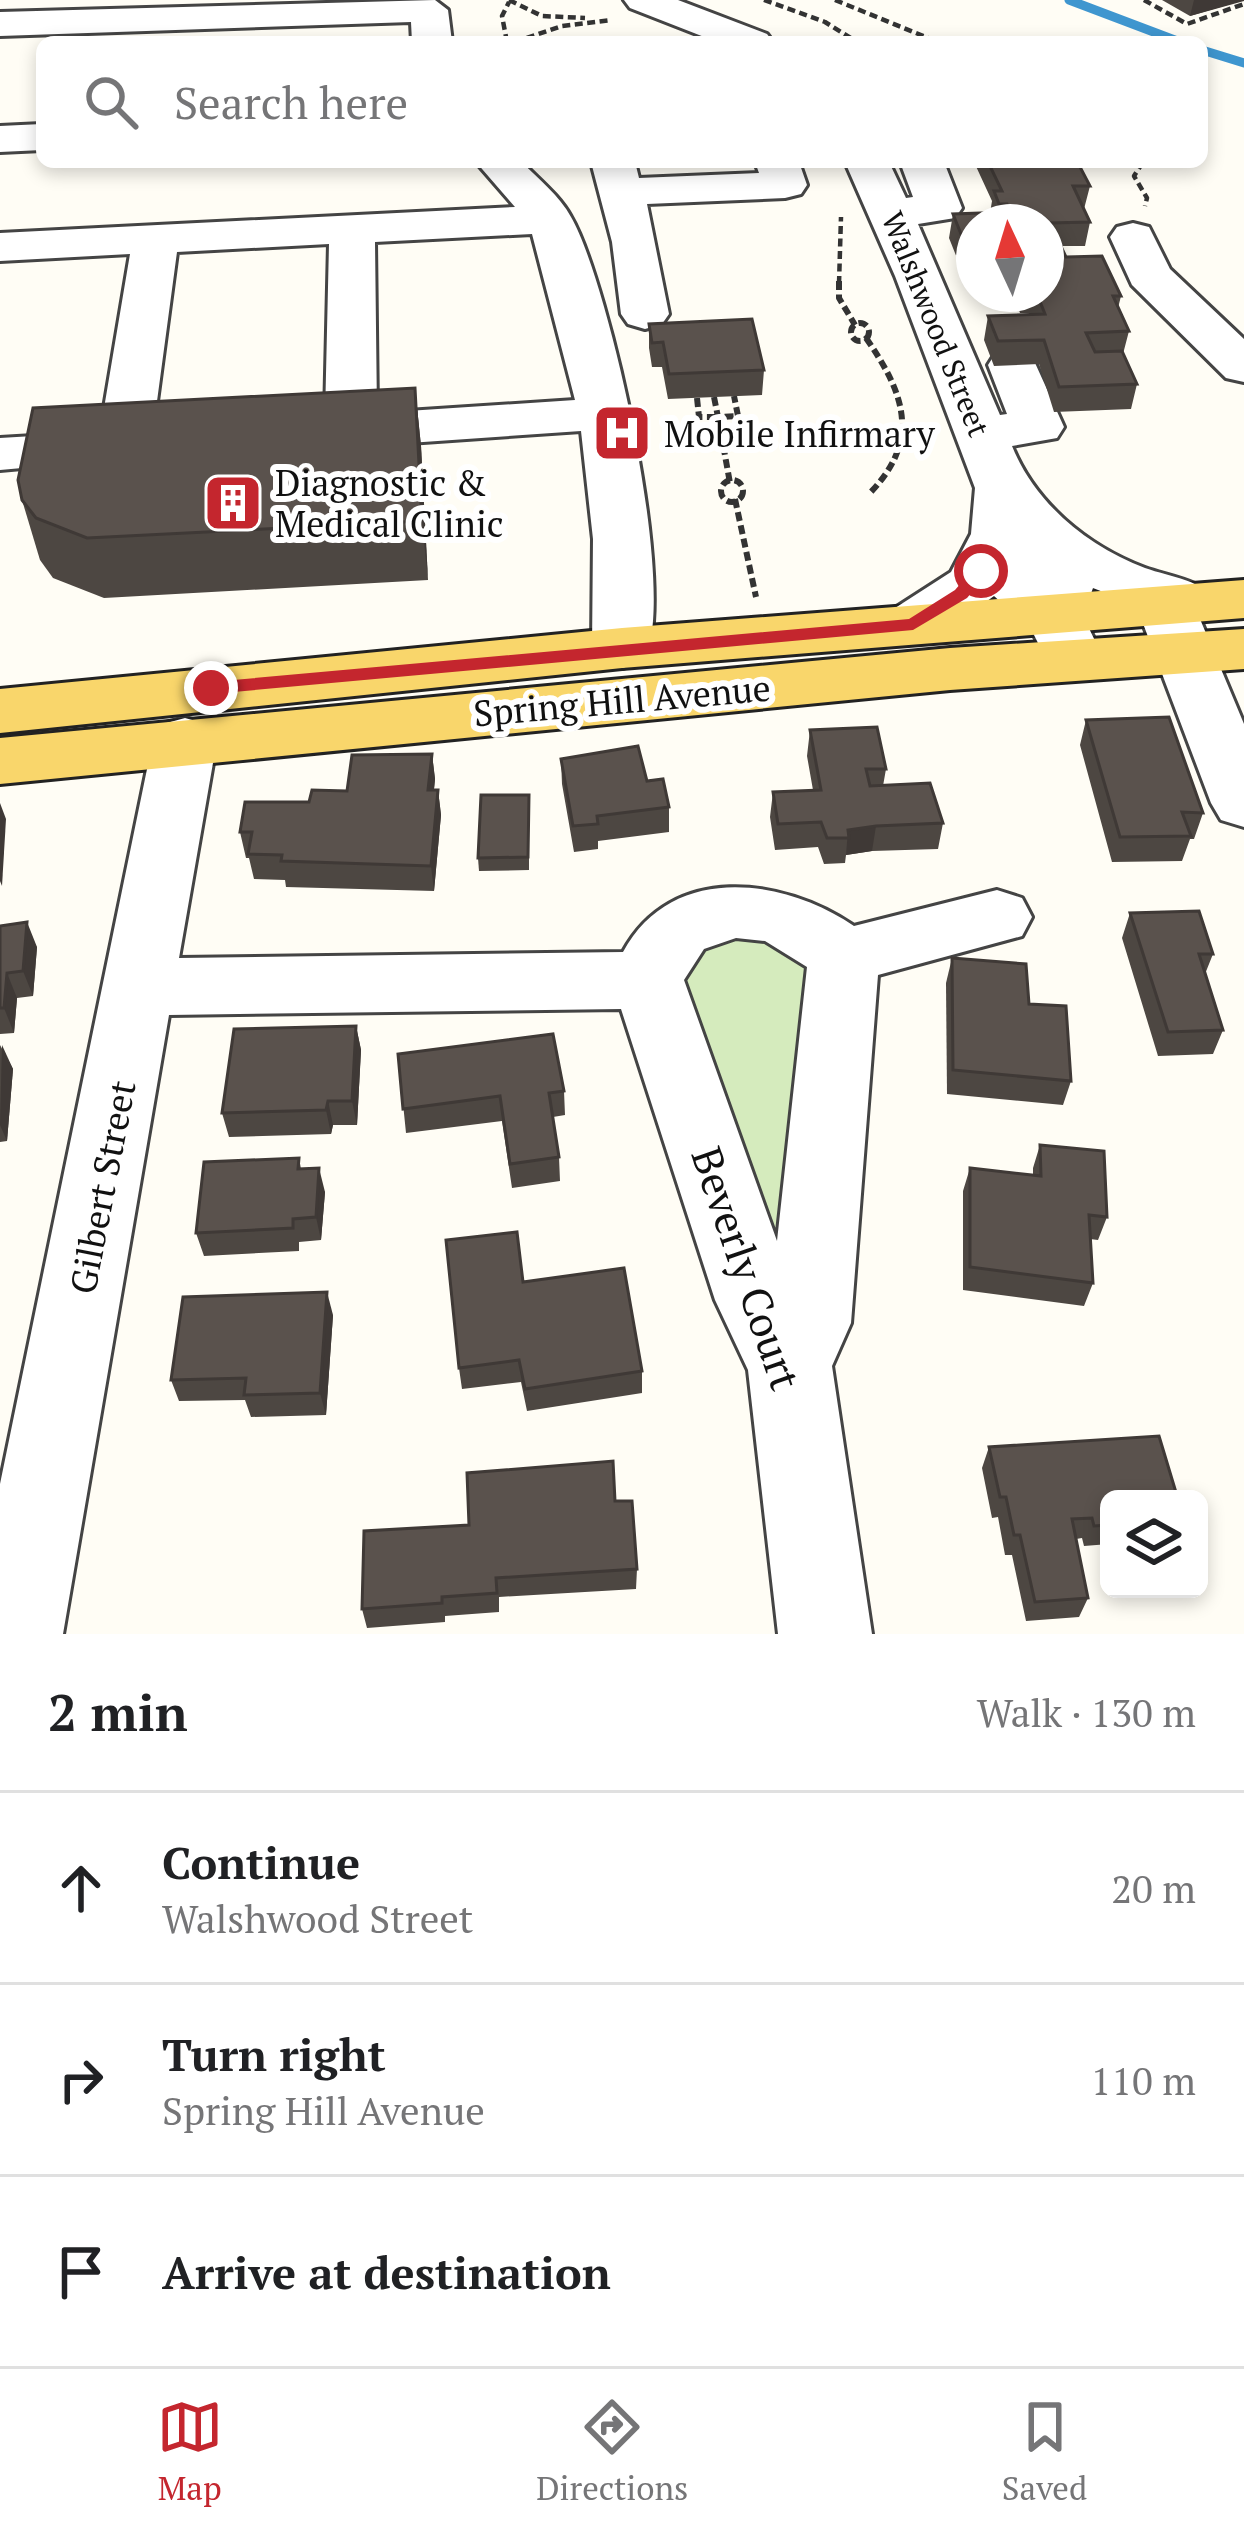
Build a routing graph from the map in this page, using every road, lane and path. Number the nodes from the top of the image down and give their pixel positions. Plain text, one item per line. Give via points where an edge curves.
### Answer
1 (764, 0) edge
2 (835, 0) edge
3 (1144, 0) edge
4 (509, 1) edge
5 (1244, 4) edge
6 (632, 10) edge
7 (414, 13) edge
8 (598, 19) junction
9 (0, 24) edge
10 (509, 36) edge
11 (534, 36) edge
12 (730, 36) edge
13 (847, 36) edge
14 (923, 36) edge
15 (36, 137) edge
16 (0, 139) edge
17 (503, 168) edge
18 (779, 168) edge
19 (924, 168) edge
20 (617, 177) edge
21 (854, 181) edge
22 (890, 213) junction
23 (550, 219) junction
24 (352, 229) junction
25 (1133, 237) dead end
26 (156, 239) junction
27 (0, 247) edge
28 (645, 314) dead end
29 (935, 315) junction
30 (1244, 367) edge
31 (734, 396) edge
32 (714, 397) edge
33 (697, 398) edge
34 (600, 414) junction
35 (718, 417) junction
36 (351, 430) junction
37 (982, 433) junction
38 (283, 435) edge
39 (0, 454) edge
40 (730, 483) junction
41 (870, 493) dead end
42 (735, 499) junction
43 (1015, 520) junction
44 (754, 590) dead end
45 (1206, 622) edge
46 (913, 624) junction
47 (1064, 637) junction
48 (622, 648) junction
49 (0, 711) edge
50 (185, 740) junction
51 (0, 761) edge
52 (1244, 803) edge
53 (997, 917) dead end
54 (844, 956) junction
55 (648, 980) junction
56 (141, 987) junction
57 (790, 1366) junction
58 (16, 1634) edge
59 (825, 1634) edge

1 - 13 path
2 - 14 path
3 - 5 path via 1187,24
4 - 8 path via 542,16
4 - 10 path via 502,16
6 - 8 path
6 - 12 street
7 - 9 street
8 - 11 path
15 - 16 street
17 - 23 street
18 - 20 street via 785,184
19 - 22 street via 939,208
20 - 28 street
21 - 22 street, Walshwood Street
21 - 41 path via 838,298 855,325 869,328 866,338 887,365 902,432 898,463
22 - 29 street, Walshwood Street
23 - 24 street
23 - 34 street
24 - 26 street
24 - 36 street
25 - 30 street via 1149,275
26 - 27 street
26 - 39 street via 147,444
29 - 37 street, Walshwood Street
29 - 37 street via 1001,336 1038,427
31 - 35 path via 738,416
32 - 35 path
33 - 35 path via 699,418
34 - 36 street
34 - 48 street via 626,575
35 - 40 path
36 - 38 street
37 - 43 street, Walshwood Street
40 - 42 path via 746,491
40 - 42 path via 718,492
42 - 44 path
43 - 45 street
43 - 46 street via 974,583
43 - 47 street, Walshwood Street via 1018,588
45 - 47 main road, Spring Hill Avenue
45 - 52 street
46 - 47 main road, Spring Hill Avenue
46 - 48 main road, Spring Hill Avenue
47 - 50 main road, Spring Hill Avenue
48 - 49 main road, Spring Hill Avenue
50 - 51 main road, Spring Hill Avenue
50 - 56 street, Gilbert Street
53 - 54 street
54 - 55 street via 799,925 742,911 699,918 671,933 652,955
54 - 57 street via 809,1323
55 - 56 street
55 - 57 street, Beverly Court via 756,1300
56 - 58 street, Gilbert Street
57 - 59 street, Beverly Court

